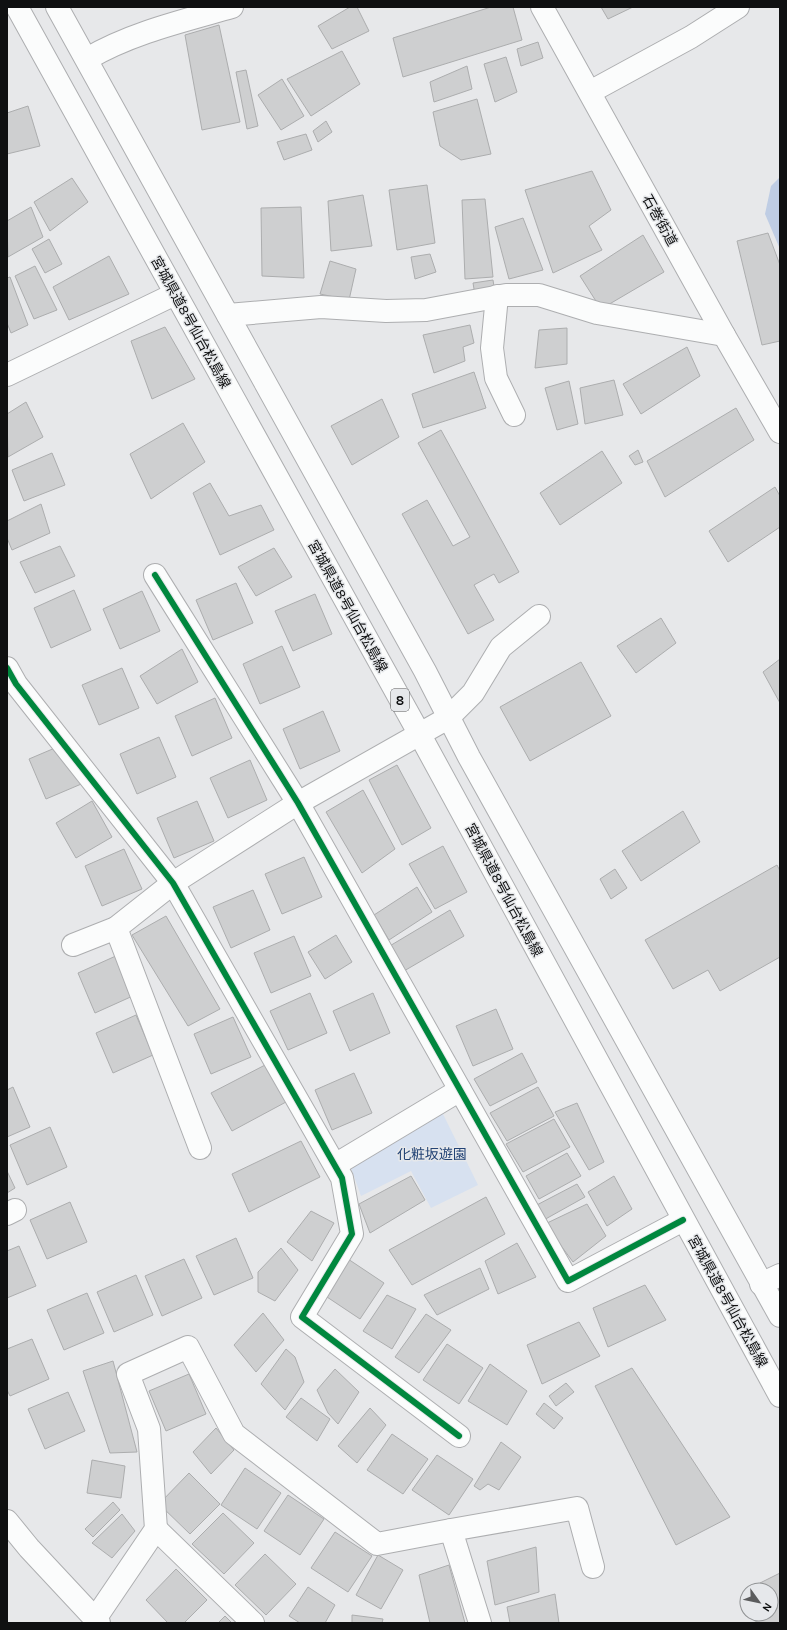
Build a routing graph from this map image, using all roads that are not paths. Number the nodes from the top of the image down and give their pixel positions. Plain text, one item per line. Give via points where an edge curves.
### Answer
1 (17, 7) edge
2 (58, 7) edge
3 (232, 7) edge
4 (542, 7) edge
5 (738, 7) edge
6 (87, 60) junction
7 (590, 92) junction
8 (175, 294) junction
9 (497, 296) junction
10 (228, 315) junction
11 (724, 335) junction
12 (7, 375) edge
13 (514, 415) dead end
14 (780, 432) edge
15 (155, 575) dead end
16 (539, 616) dead end
17 (10, 681) edge
18 (448, 718) junction
19 (420, 734) junction
20 (298, 803) junction
21 (173, 883) junction
22 (116, 928) junction
23 (73, 945) dead end
24 (460, 1090) junction
25 (200, 1148) dead end
26 (334, 1165) junction
27 (683, 1220) junction
28 (771, 1279) edge
29 (780, 1316) edge
30 (780, 1396) edge
31 (459, 1436) dead end
32 (7, 1521) edge
33 (156, 1529) junction
34 (451, 1530) junction
35 (593, 1567) dead end
36 (97, 1621) edge
37 (253, 1623) edge
38 (480, 1623) edge

1 - 8 street, 宮城県道8号仙台松島線 / 8
2 - 6 street
3 - 6 street via 155,29 101,51
4 - 7 street, 石巻街道
5 - 7 street via 691,37
6 - 10 street
7 - 11 street, 石巻街道
8 - 12 street
8 - 19 street, 宮城県道8号仙台松島線 / 8
9 - 10 street via 426,310 386,311 321,307
9 - 11 street via 539,294 597,313
9 - 13 street via 492,348 496,378
10 - 18 street via 425,671
11 - 14 street, 石巻街道
15 - 20 street
16 - 18 street via 501,647 473,693
17 - 21 street
18 - 19 street
18 - 28 street
19 - 20 street
19 - 27 street, 宮城県道8号仙台松島線 / 8
20 - 21 street
20 - 24 street
21 - 22 street
21 - 26 street
22 - 23 street
22 - 25 street
24 - 26 street
24 - 27 street via 568,1281
26 - 31 street via 342,1178 352,1234 302,1317
27 - 30 street, 宮城県道8号仙台松島線 / 8
28 - 29 street
32 - 36 street
33 - 34 street via 149,1429 128,1374 188,1347 234,1434 377,1544
33 - 36 street
33 - 37 street
34 - 35 street via 577,1508
34 - 38 street

